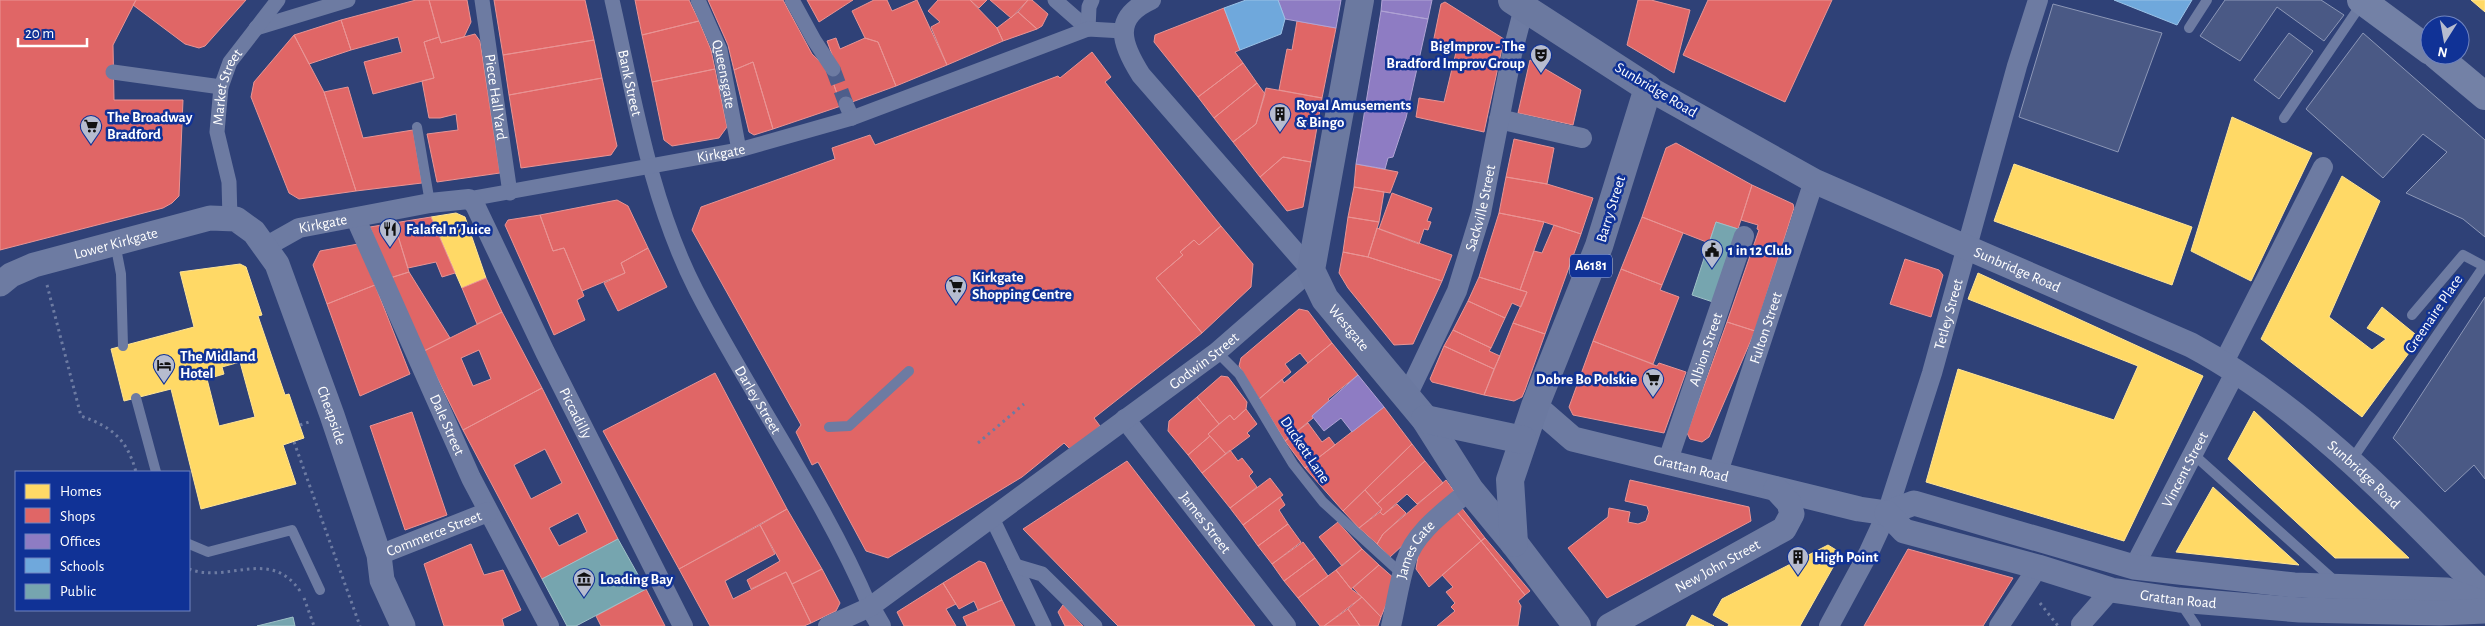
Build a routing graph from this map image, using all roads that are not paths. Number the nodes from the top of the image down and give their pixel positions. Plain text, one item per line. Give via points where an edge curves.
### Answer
1 (278, 0) edge
2 (348, 0) edge
3 (482, 0) edge
4 (612, 0) edge
5 (698, 0) edge
6 (792, 0) edge
7 (1055, 0) edge
8 (1092, 0) edge
9 (1151, 0) edge
10 (1360, 0) edge
11 (2038, 0) edge
12 (2207, 0) edge
13 (2362, 1) edge
14 (1520, 2) edge
15 (256, 28) junction
16 (2188, 28) dead end
17 (1088, 29) junction
18 (1123, 30) junction
19 (2420, 44) edge
20 (2448, 65) edge
21 (833, 68) tunnel mouth
22 (114, 72) dead end
23 (221, 87) junction
24 (1648, 88) junction
25 (2485, 96) edge
26 (2284, 118) dead end
27 (1499, 119) junction
28 (417, 127) dead end
29 (1582, 138) dead end
30 (739, 150) junction
31 (650, 167) junction
32 (2323, 167) dead end
33 (1814, 180) junction
34 (510, 193) junction
35 (469, 199) junction
36 (430, 203) junction
37 (233, 219) junction
38 (356, 219) junction
39 (115, 242) junction
40 (1746, 243) dead end
41 (266, 246) junction
42 (1966, 248) junction
43 (1312, 270) junction
44 (0, 284) edge
45 (2412, 315) dead end
46 (123, 346) dead end
47 (1217, 352) junction
48 (2230, 366) junction
49 (909, 372) dead end
50 (136, 398) dead end
51 (1406, 398) junction
52 (1535, 406) junction
53 (1125, 419) junction
54 (1425, 419) junction
55 (829, 427) dead end
56 (1523, 440) junction
57 (2193, 454) junction
58 (1667, 463) junction
59 (2350, 463) junction
60 (156, 471) edge
61 (1717, 475) junction
62 (1776, 489) junction
63 (1470, 490) junction
64 (1859, 509) junction
65 (488, 512) junction
66 (1887, 513) junction
67 (991, 516) junction
68 (1784, 529) junction
69 (1514, 543) junction
70 (190, 544) edge
71 (379, 556) junction
72 (1015, 566) junction
73 (2134, 567) junction
74 (1403, 575) junction
75 (2032, 576) junction
76 (2341, 586) junction
77 (320, 590) dead end
78 (2110, 590) junction
79 (2485, 594) edge
80 (2179, 600) junction
81 (2485, 604) edge
82 (870, 607) junction
83 (2485, 611) edge
84 (2304, 618) edge
85 (2082, 625) edge
86 (403, 626) edge
87 (549, 626) edge
88 (683, 626) edge
89 (828, 626) edge
90 (881, 626) edge
91 (1044, 626) edge
92 (1095, 626) edge
93 (1286, 626) edge
94 (1391, 626) edge
95 (1577, 626) edge
96 (1609, 626) edge
97 (1829, 626) edge
98 (1999, 626) edge
99 (2196, 626) edge

1 - 15 street, Market Street
2 - 15 street
3 - 34 street, Piece Hall Yard
4 - 31 street, Bank Street
5 - 30 street, Queensgate via 720,50
6 - 21 street
7 - 17 street
8 - 17 street
9 - 18 street via 1136,7
10 - 43 main road
11 - 42 street, Tetley Street
12 - 16 lane
13 - 19 main road
13 - 26 lane
14 - 24 main road, Sunbridge Road
14 - 27 street, Sackville Street
15 - 23 street, Market Street via 230,62
17 - 18 street, Kirkgate
17 - 30 street, Kirkgate
18 - 43 street, Westgate via 1127,53 1141,75
20 - 25 main road
22 - 23 street
23 - 37 street, Market Street via 217,132 229,182
24 - 33 street, Sunbridge Road
24 - 52 main road, Barry Street / A6181 via 1599,246
27 - 29 street
27 - 51 street, Sackville Street via 1481,213 1457,291
28 - 36 lane
30 - 31 street, Kirkgate
31 - 34 street, Kirkgate
31 - 82 street, Darley Street via 668,226 695,289 790,452
32 - 48 street, Vincent Street
33 - 42 street, Sunbridge Road
33 - 61 street, Fulton Street via 1784,257
34 - 35 street, Kirkgate
35 - 36 street, Kirkgate
35 - 88 street, Piccadilly via 475,204 545,352
36 - 38 street, Kirkgate
37 - 39 street, Lower Kirkgate via 210,218
37 - 41 street, Cheapside via 254,232
38 - 41 street, Kirkgate via 299,228
38 - 65 street, Dale Street
39 - 44 street, Lower Kirkgate via 34,265
39 - 46 lane via 121,274
40 - 58 street, Albion Street
41 - 71 street, Cheapside via 278,264
42 - 48 street, Sunbridge Road via 2191,345
42 - 66 street, Tetley Street via 1932,374
43 - 47 street, Godwin Street
43 - 51 main road, Westgate via 1325,299
45 - 59 lane, Greenaire Place via 2463,255 2484,266
47 - 53 street, Godwin Street
47 - 74 lane, Duckett Lane via 1239,374 1293,464 1323,502
48 - 57 street, Vincent Street
48 - 59 street, Sunbridge Road via 2295,414
49 - 55 lane via 849,426
50 - 60 lane
51 - 54 main road, Westgate
52 - 56 main road, Barry Street / A6181
52 - 58 street, Grattan Road via 1573,439
53 - 67 street, Godwin Street
53 - 93 street, James Street
54 - 56 main road
54 - 63 main road, Westgate
56 - 69 main road, A6181 via 1510,480
57 - 73 street, Vincent Street
57 - 76 lane
58 - 61 street, Grattan Road
59 - 79 street, Sunbridge Road
61 - 62 street, Grattan Road
62 - 64 street, Grattan Road
62 - 68 street via 1789,503 1792,514
63 - 69 main road, Westgate
63 - 74 street, James Gate via 1428,526 1406,560
64 - 66 street, Grattan Road
64 - 68 street, Grattan Road via 1816,512
65 - 71 street, Commerce Street
65 - 87 street, Dale Street
66 - 73 street, Grattan Road via 1914,504
66 - 75 street, Grattan Road via 1904,532
66 - 97 street, Tetley Street
67 - 72 street
67 - 82 street, Godwin Street
68 - 96 street, New John Street
69 - 95 main road, Westgate
70 - 77 lane via 208,552 292,530
71 - 86 street, Cheapside via 382,580
72 - 91 street
72 - 92 street via 1042,574
73 - 76 street, Grattan Road via 2294,585
74 - 94 street, James Gate
75 - 78 street, Grattan Road
75 - 98 street
76 - 81 street, Grattan Road via 2447,590
78 - 80 street, Grattan Road
78 - 85 street
80 - 84 street, Grattan Road
80 - 99 lane
82 - 89 street, Godwin Street
82 - 90 street, Darley Street
83 - 84 street, Grattan Road

